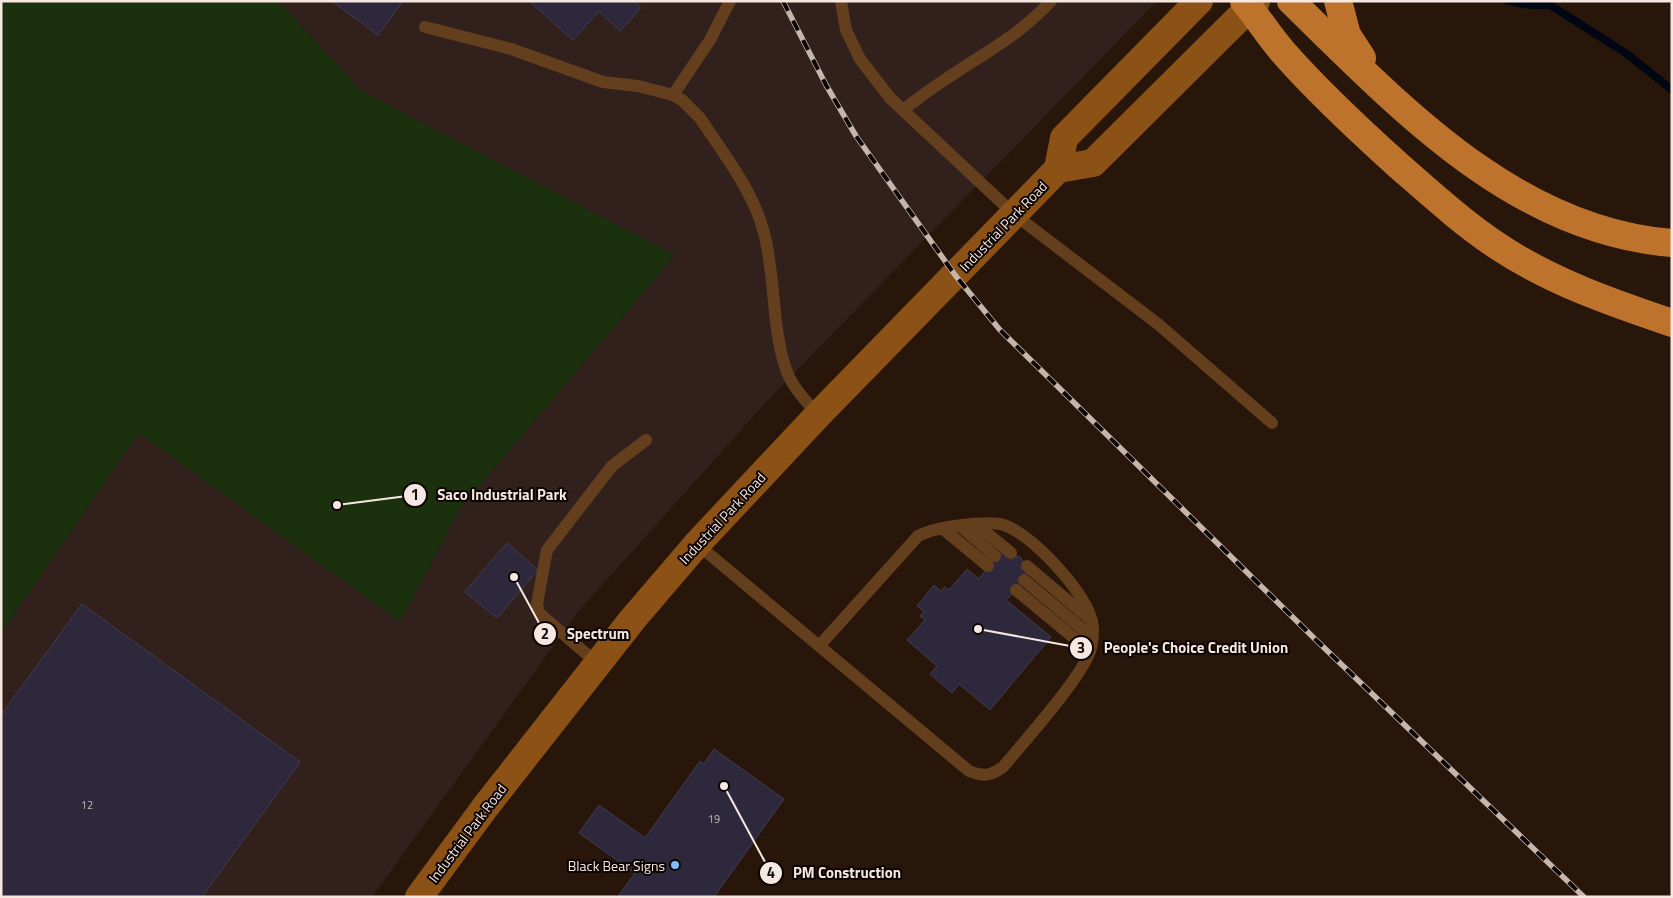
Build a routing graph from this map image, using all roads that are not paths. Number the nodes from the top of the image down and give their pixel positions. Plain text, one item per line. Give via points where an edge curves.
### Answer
1 (730, 1) edge
2 (841, 1) edge
3 (1051, 1) edge
4 (1199, 1) edge
5 (1291, 1) edge
6 (1338, 1) edge
7 (1250, 4) edge
8 (425, 27) dead end
9 (673, 95) junction
10 (1390, 95) junction
11 (903, 110) junction
12 (1058, 169) junction
13 (1015, 215) junction
14 (1672, 243) edge
15 (1672, 323) edge
16 (818, 415) junction
17 (1272, 424) dead end
18 (646, 440) dead end
19 (977, 525) junction
20 (960, 526) junction
21 (942, 528) junction
22 (696, 544) junction
23 (1011, 554) dead end
24 (1027, 566) dead end
25 (1092, 621) junction
26 (1092, 636) junction
27 (820, 645) junction
28 (1090, 651) junction
29 (598, 664) junction
30 (419, 897) edge

1 - 9 lane via 710,40
2 - 11 lane via 846,30 860,59
3 - 11 lane via 1037,17 1000,46 943,80
4 - 12 main road, Industrial Park Road via 1064,138
5 - 10 highway
6 - 10 highway via 1350,41
7 - 12 main road, Industrial Park Road via 1092,163
7 - 15 highway via 1283,52 1354,124 1419,184 1500,247 1560,280
8 - 9 lane via 511,49 602,82 638,86
9 - 16 lane via 700,118 752,201 764,233 780,346 787,373
10 - 14 highway via 1467,160 1533,202 1601,229
11 - 13 lane
12 - 13 main road, Industrial Park Road
13 - 16 main road, Industrial Park Road
13 - 17 lane via 1158,324
16 - 22 main road, Industrial Park Road
18 - 29 lane via 612,466 547,550 537,604 539,613
19 - 20 lane
19 - 23 lane
19 - 25 lane via 1008,527 1042,550 1076,588
20 - 21 lane
20 - 21 lane via 992,561
21 - 27 lane via 918,536
22 - 27 lane
22 - 29 main road, Industrial Park Road
24 - 25 lane
25 - 26 lane
26 - 28 lane
26 - 28 lane via 1020,585
27 - 28 lane via 969,771 980,775 991,775 1003,767 1072,682
29 - 30 main road, Industrial Park Road

